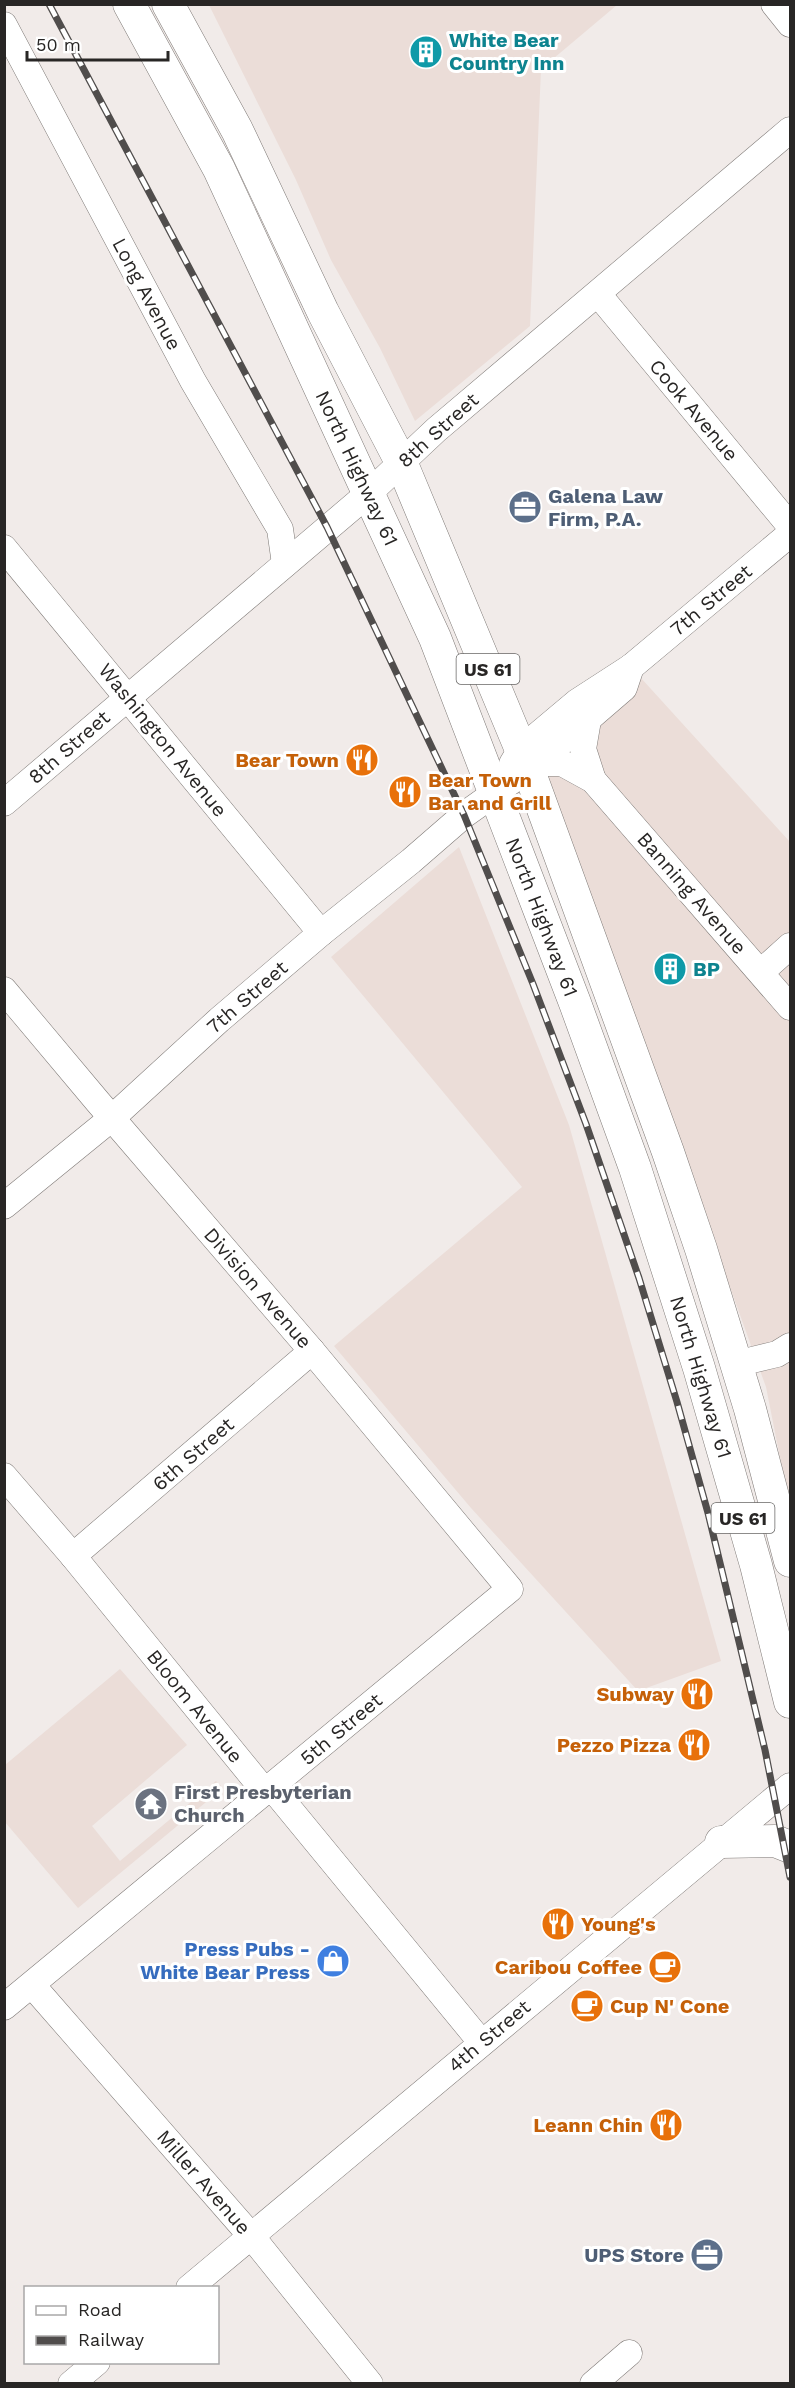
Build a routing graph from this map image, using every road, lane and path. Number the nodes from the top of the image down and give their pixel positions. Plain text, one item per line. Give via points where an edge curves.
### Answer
1 (129, 4) edge
2 (168, 4) edge
3 (774, 4) edge
4 (790, 24) edge
5 (4, 25) edge
6 (790, 130) edge
7 (598, 294) junction
8 (402, 464) junction
9 (369, 493) junction
10 (790, 526) edge
11 (790, 534) edge
12 (4, 548) edge
13 (285, 564) junction
14 (631, 666) junction
15 (128, 696) junction
16 (588, 720) junction
17 (529, 761) junction
18 (593, 780) junction
19 (495, 793) junction
20 (4, 802) edge
21 (321, 933) junction
22 (790, 946) edge
23 (761, 972) junction
24 (4, 990) edge
25 (790, 1007) edge
26 (112, 1118) junction
27 (4, 1206) edge
28 (689, 1336) junction
29 (790, 1346) edge
30 (312, 1352) junction
31 (736, 1364) junction
32 (4, 1476) edge
33 (786, 1529) edge
34 (73, 1556) junction
35 (790, 1561) edge
36 (510, 1589) joint
37 (790, 1701) edge
38 (790, 1786) edge
39 (268, 1790) junction
40 (721, 1842) junction
41 (790, 1847) edge
42 (32, 1985) junction
43 (4, 2007) edge
44 (482, 2042) junction
45 (252, 2237) junction
46 (191, 2286) edge
47 (629, 2353) dead end
48 (95, 2364) edge
49 (71, 2384) edge
50 (370, 2384) edge
51 (592, 2384) edge

1 - 9 main road, North Highway 61 / US 61 via 219,169
2 - 8 main road, North Highway 61 / US 61 via 237,130 323,312
3 - 4 street
5 - 13 street, Long Avenue via 193,381 280,529
6 - 7 street, 8th Street
7 - 8 street, 8th Street via 436,430
7 - 10 street, Cook Avenue
8 - 9 street, 8th Street
8 - 17 main road, North Highway 61 / US 61
9 - 13 street, 8th Street
9 - 19 main road, North Highway 61 / US 61 via 435,638
11 - 14 street, 7th Street
12 - 15 street, Washington Avenue
13 - 15 street, 8th Street
14 - 16 street, 7th Street via 624,688
14 - 17 street, 7th Street via 577,702
15 - 20 street, 8th Street
15 - 21 street, Washington Avenue
16 - 17 street, 7th Street
16 - 18 street, Banning Avenue via 584,749
17 - 18 street, Banning Avenue via 562,763
17 - 19 street, 7th Street
17 - 31 main road, North Highway 61 / US 61 via 668,1152
18 - 23 street, Banning Avenue
19 - 21 street, 7th Street
19 - 28 main road, North Highway 61 / US 61 via 631,1157
21 - 26 street, 7th Street
22 - 23 street
23 - 25 street, Banning Avenue
24 - 26 street, Division Avenue
26 - 27 street, 7th Street
26 - 30 street, Division Avenue
28 - 31 main road via 707,1358 720,1365
28 - 37 main road, North Highway 61 / US 61 via 756,1565
29 - 31 street via 777,1354
30 - 34 street, 6th Street
30 - 36 street, Division Avenue
31 - 33 main road, North Highway 61 / US 61
32 - 34 street, Bloom Avenue
33 - 35 main road, North Highway 61 / US 61
34 - 39 street, Bloom Avenue via 258,1783
36 - 39 street, 5th Street
38 - 40 street, 4th Street
39 - 42 street, 5th Street
39 - 44 street, Bloom Avenue via 278,1795
40 - 41 main road via 775,1841
40 - 44 street, 4th Street
42 - 43 street, 5th Street
42 - 45 street, Miller Avenue
44 - 45 street, 4th Street
45 - 46 street, 4th Street
45 - 50 street, Miller Avenue
47 - 51 street
48 - 49 street

